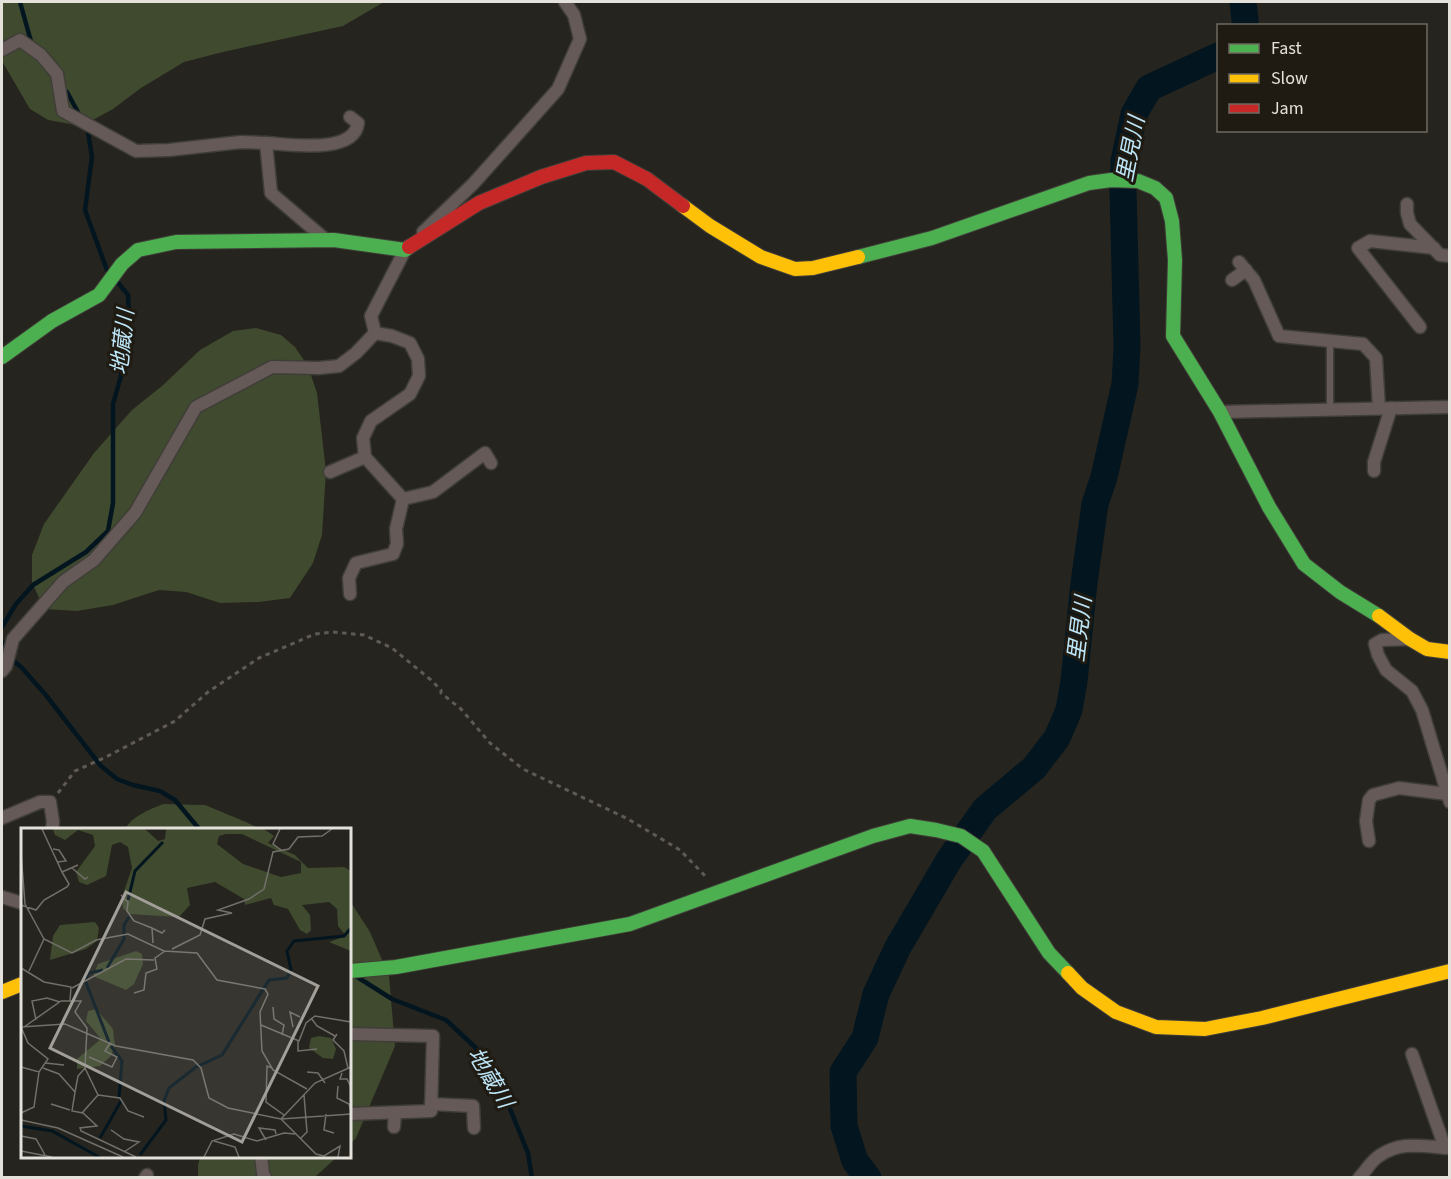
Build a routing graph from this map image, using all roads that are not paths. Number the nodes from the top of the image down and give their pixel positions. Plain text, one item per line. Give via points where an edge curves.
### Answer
1 (565, 2) edge
2 (2, 50) edge
3 (350, 117) dead end
4 (266, 143) junction
5 (1407, 204) dead end
6 (326, 240) junction
7 (1434, 248) junction
8 (405, 250) junction
9 (1449, 256) edge
10 (1232, 280) dead end
11 (1420, 327) dead end
12 (375, 333) junction
13 (1330, 341) junction
14 (2, 357) edge
15 (1449, 407) edge
16 (1385, 408) junction
17 (1330, 409) junction
18 (1220, 412) junction
19 (364, 456) junction
20 (491, 463) dead end
21 (1374, 471) dead end
22 (330, 472) dead end
23 (403, 499) junction
24 (350, 594) dead end
25 (1410, 639) junction
26 (1449, 652) edge
27 (2, 671) edge
28 (1448, 798) edge
29 (2, 818) edge
30 (52, 828) edge
31 (1369, 841) dead end
32 (2, 897) edge
33 (21, 903) edge
34 (351, 971) edge
35 (1449, 971) edge
36 (21, 984) edge
37 (2, 992) edge
38 (351, 1035) edge
39 (1412, 1054) dead end
40 (431, 1104) junction
41 (394, 1113) junction
42 (351, 1114) edge
43 (394, 1127) dead end
44 (474, 1128) dead end
45 (1447, 1148) edge
46 (261, 1158) edge
47 (265, 1178) edge
48 (1359, 1178) edge

1 - 8 street via 574,15 580,39 558,90 474,184
2 - 4 street via 21,40 41,55 57,74 63,111 135,152
3 - 4 street via 358,123 357,130 338,143
4 - 6 street via 271,192
5 - 7 street via 1410,224
6 - 8 street
6 - 14 street via 176,242 138,250 99,295 52,321
7 - 9 street via 1440,255
7 - 11 street via 1370,241 1358,248
8 - 12 street via 371,316
8 - 18 street via 479,203 541,177 586,164 614,162 647,179 710,226 761,257 795,269 932,238 1089,183 1138,180 1167,198 1175,260 1173,336
10 - 13 street via 1242,266 1254,280 1279,336
12 - 19 street via 410,343 418,359 419,376 410,394 371,421 363,438
12 - 27 street via 339,366 272,367 196,407 135,513 94,560 63,582 13,639
13 - 16 street via 1363,344 1376,358
13 - 17 lane
15 - 16 street
16 - 17 street
16 - 21 street
17 - 18 street
18 - 25 street via 1269,507 1304,564
19 - 22 street
19 - 23 street
20 - 23 street via 484,453 433,492
23 - 24 street via 396,529 398,544 393,554 356,563 349,578
25 - 26 street via 1427,649
25 - 28 street via 1375,644 1386,670 1412,691 1422,710
28 - 31 street via 1399,788 1373,795 1366,821
29 - 30 street via 40,802 51,802
32 - 33 street
34 - 35 street via 396,967 630,924 910,826 962,836 982,851 1049,953 1082,988 1116,1012 1156,1027 1216,1027
36 - 37 street
38 - 40 street via 433,1036
39 - 45 street
40 - 41 street via 431,1111
40 - 44 street via 473,1106
41 - 42 street
41 - 43 street
45 - 48 street via 1401,1146 1378,1156
46 - 47 street

